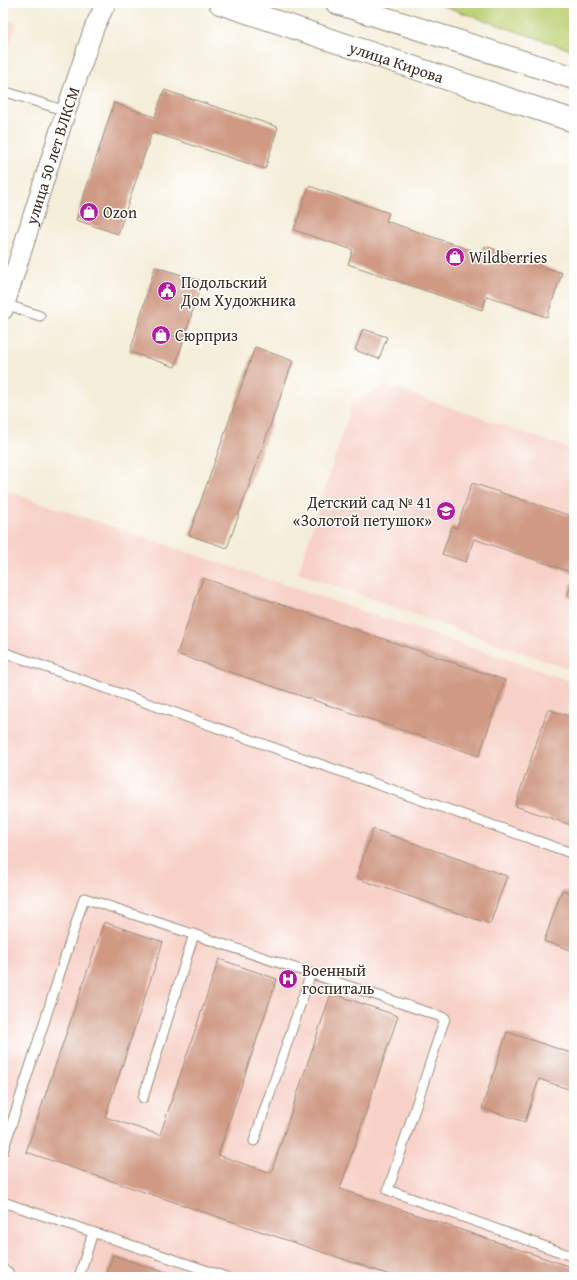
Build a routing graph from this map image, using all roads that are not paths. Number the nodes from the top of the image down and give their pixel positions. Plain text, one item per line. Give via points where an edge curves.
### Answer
1 (106, 3) edge
2 (220, 3) edge
3 (337, 3) edge
4 (574, 78) edge
5 (3, 91) edge
6 (66, 111) junction
7 (574, 121) edge
8 (4, 307) edge
9 (40, 316) dead end
10 (3, 652) edge
11 (574, 854) edge
12 (194, 934) junction
13 (311, 974) junction
14 (143, 1098) dead end
15 (254, 1141) dead end
16 (3, 1151) edge
17 (3, 1202) edge
18 (93, 1232) junction
19 (574, 1257) edge
20 (3, 1269) edge
21 (6, 1277) edge
22 (78, 1277) edge
23 (226, 1277) edge

1 - 6 street, улица 50 лет ВЛКСМ via 94,28
2 - 7 main road, улица Кирова
3 - 4 main road
5 - 6 lane
6 - 8 street, улица 50 лет ВЛКСМ
8 - 9 lane
10 - 11 lane
12 - 13 lane
12 - 14 lane
12 - 16 lane via 84,898
13 - 15 lane
13 - 19 lane via 445,1018 388,1190
17 - 18 lane
18 - 22 lane
18 - 23 lane
20 - 21 lane via 8,1272

